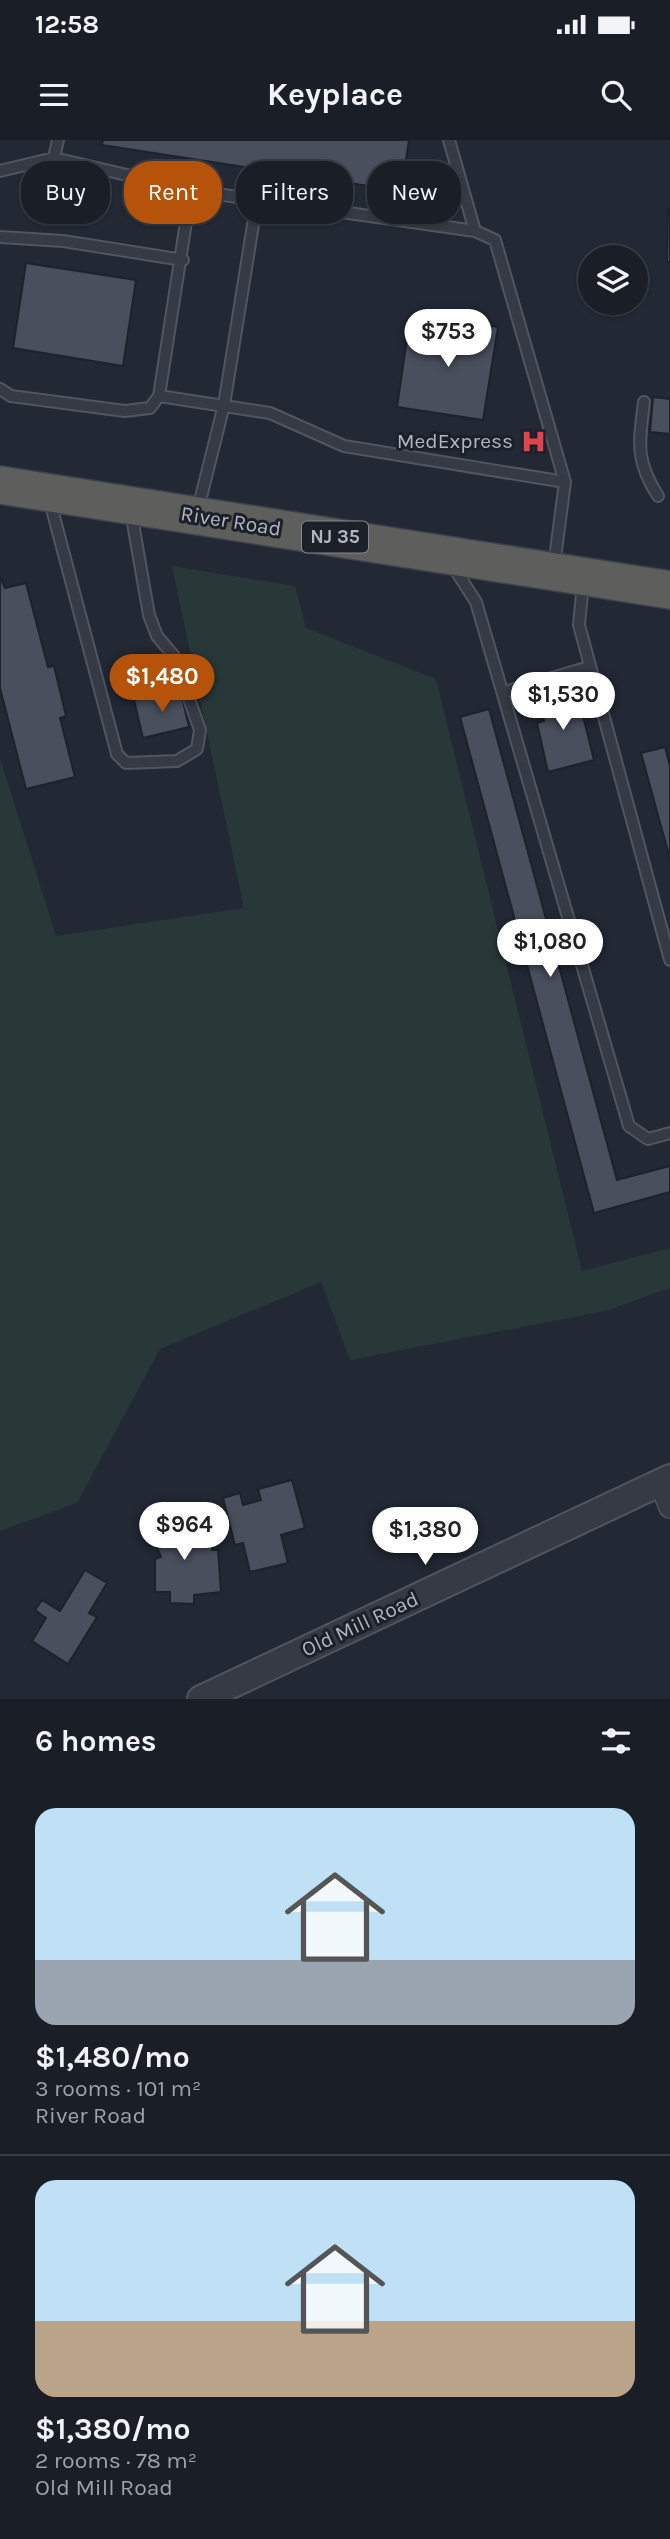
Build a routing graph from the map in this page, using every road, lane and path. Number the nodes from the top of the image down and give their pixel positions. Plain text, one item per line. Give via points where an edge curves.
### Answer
1 (58, 140) edge
2 (449, 140) edge
3 (54, 158) junction
4 (0, 171) edge
5 (124, 174) edge
6 (353, 214) edge
7 (187, 224) edge
8 (253, 224) edge
9 (475, 231) junction
10 (0, 237) edge
11 (183, 260) junction
12 (0, 389) edge
13 (159, 397) junction
14 (644, 402) dead end
15 (224, 405) junction
16 (565, 482) junction
17 (0, 485) edge
18 (47, 492) junction
19 (658, 496) dead end
20 (130, 505) junction
21 (197, 516) junction
22 (446, 555) junction
23 (568, 574) junction
24 (670, 590) edge
25 (589, 667) junction
26 (505, 692) junction
27 (670, 960) edge
28 (670, 1133) edge
29 (665, 1480) edge
30 (670, 1507) edge
31 (201, 1699) edge

1 - 3 lane
2 - 9 lane
3 - 4 lane
3 - 5 lane
6 - 9 lane
7 - 11 lane
8 - 15 lane
9 - 16 lane via 495,240
10 - 11 lane
11 - 13 lane
12 - 13 lane via 11,396 125,411 150,408
13 - 15 lane
14 - 19 lane via 638,453
15 - 16 lane via 270,413 344,446
15 - 21 lane
16 - 23 lane
17 - 18 highway, River Road / NJ 35
18 - 20 highway, River Road / NJ 35
18 - 20 lane via 117,754 126,763 177,761 197,749 200,730 174,656 157,636 149,615
20 - 21 highway, River Road / NJ 35
21 - 22 highway, River Road / NJ 35
22 - 23 highway, River Road / NJ 35
22 - 26 lane via 477,603
23 - 24 highway, River Road / NJ 35
23 - 25 lane
25 - 26 lane
25 - 27 lane
26 - 28 lane via 629,1126 648,1139
29 - 30 street
29 - 31 street, Old Mill Road

